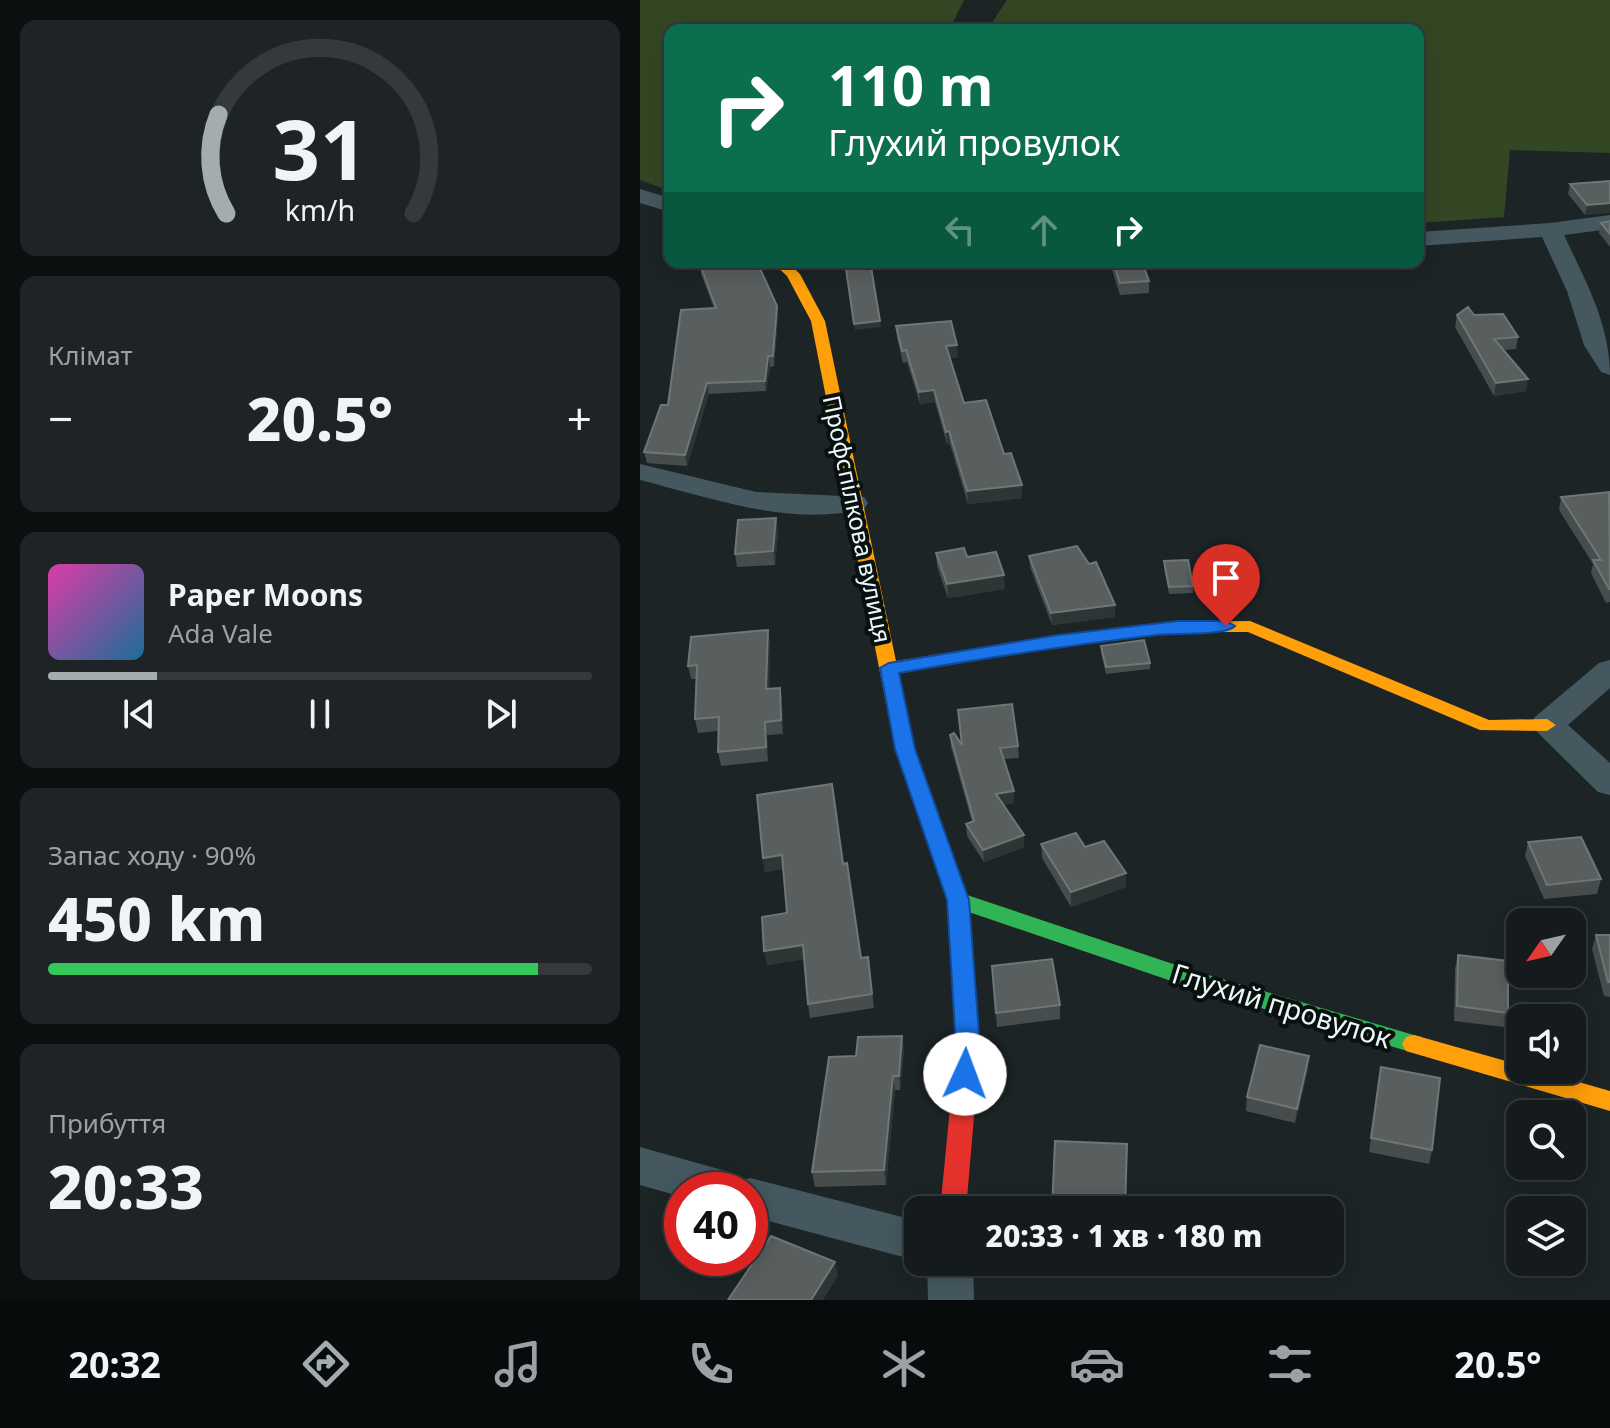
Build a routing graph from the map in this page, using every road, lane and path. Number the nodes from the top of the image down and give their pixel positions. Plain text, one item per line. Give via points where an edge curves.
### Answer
1 (640, 196) edge
2 (664, 203) edge
3 (1610, 222) edge
4 (1550, 230) junction
5 (1424, 239) edge
6 (786, 268) edge
7 (1610, 367) edge
8 (640, 472) edge
9 (854, 503) junction
10 (889, 668) junction
11 (1610, 670) edge
12 (1547, 725) junction
13 (1610, 783) edge
14 (958, 900) junction
15 (1610, 1101) edge
16 (640, 1166) edge
17 (664, 1173) edge
18 (954, 1196) edge
19 (768, 1202) edge
20 (904, 1237) edge
21 (950, 1276) edge
22 (951, 1300) edge

1 - 2 street
3 - 4 street
4 - 5 street
4 - 7 street
6 - 9 street, Профспілкова вулиця via 818,321
8 - 9 street via 756,501
9 - 10 street, Профспілкова вулиця
10 - 12 street via 1088,637 1250,626 1487,726
10 - 14 street, Профспілкова вулиця via 905,749
11 - 12 street
12 - 13 street
14 - 15 street, Глухий провулок via 1189,978
14 - 18 street, Профспілкова вулиця via 968,1047
16 - 17 street
19 - 20 street
21 - 22 street

